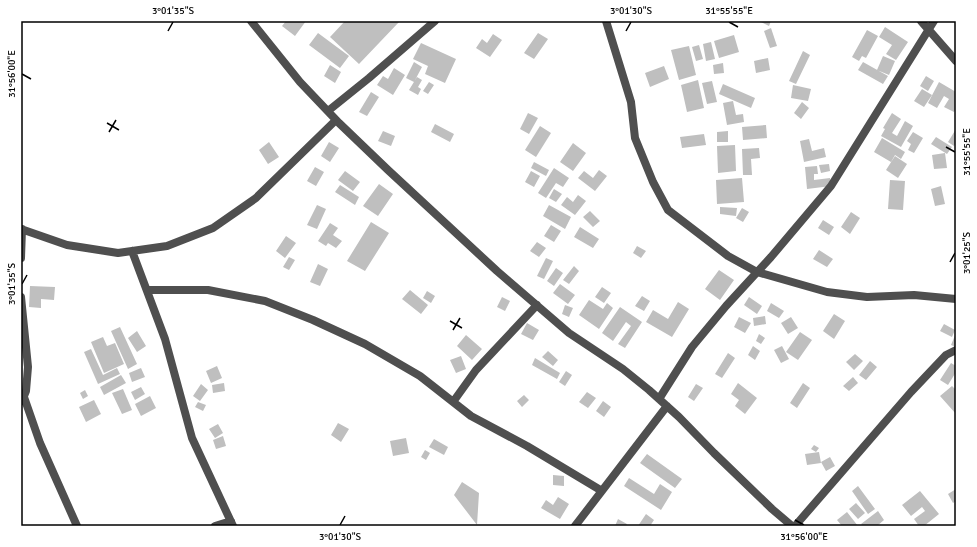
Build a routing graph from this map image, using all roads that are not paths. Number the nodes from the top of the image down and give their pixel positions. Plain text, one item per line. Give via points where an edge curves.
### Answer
1 (251, 21) edge
2 (435, 21) edge
3 (606, 21) edge
4 (921, 21) edge
5 (934, 21) edge
6 (929, 30) junction
7 (956, 61) edge
8 (328, 111) junction
9 (336, 120) junction
10 (22, 229) edge
11 (132, 251) junction
12 (21, 258) edge
13 (757, 272) junction
14 (147, 290) junction
15 (21, 297) edge
16 (956, 299) edge
17 (537, 305) junction
18 (956, 350) edge
19 (659, 399) junction
20 (22, 400) edge
21 (453, 402) junction
22 (667, 406) junction
23 (602, 491) junction
24 (232, 523) edge
25 (77, 526) edge
26 (215, 526) edge
27 (575, 526) edge
28 (793, 526) edge

1 - 8 street via 300,82
2 - 8 street
3 - 13 street via 631,102 636,138 653,182 668,210 728,256
4 - 6 street
5 - 6 street
6 - 7 street
6 - 13 street via 832,186
8 - 9 street
9 - 11 street via 256,198 214,228 167,246
9 - 17 street via 431,211
10 - 11 street via 67,246 118,253
10 - 12 street
11 - 14 street
13 - 16 street via 827,292
13 - 19 street via 692,347
14 - 21 street via 208,290 265,302 365,344 420,376
14 - 24 street via 165,339 192,438
15 - 20 street via 28,367 26,391
17 - 19 street via 569,333 623,369
17 - 21 street via 476,370
18 - 28 street via 946,355 911,392
19 - 22 street
20 - 25 street
21 - 23 street via 471,416
22 - 23 street
22 - 28 street via 772,509
23 - 27 street
24 - 26 street

